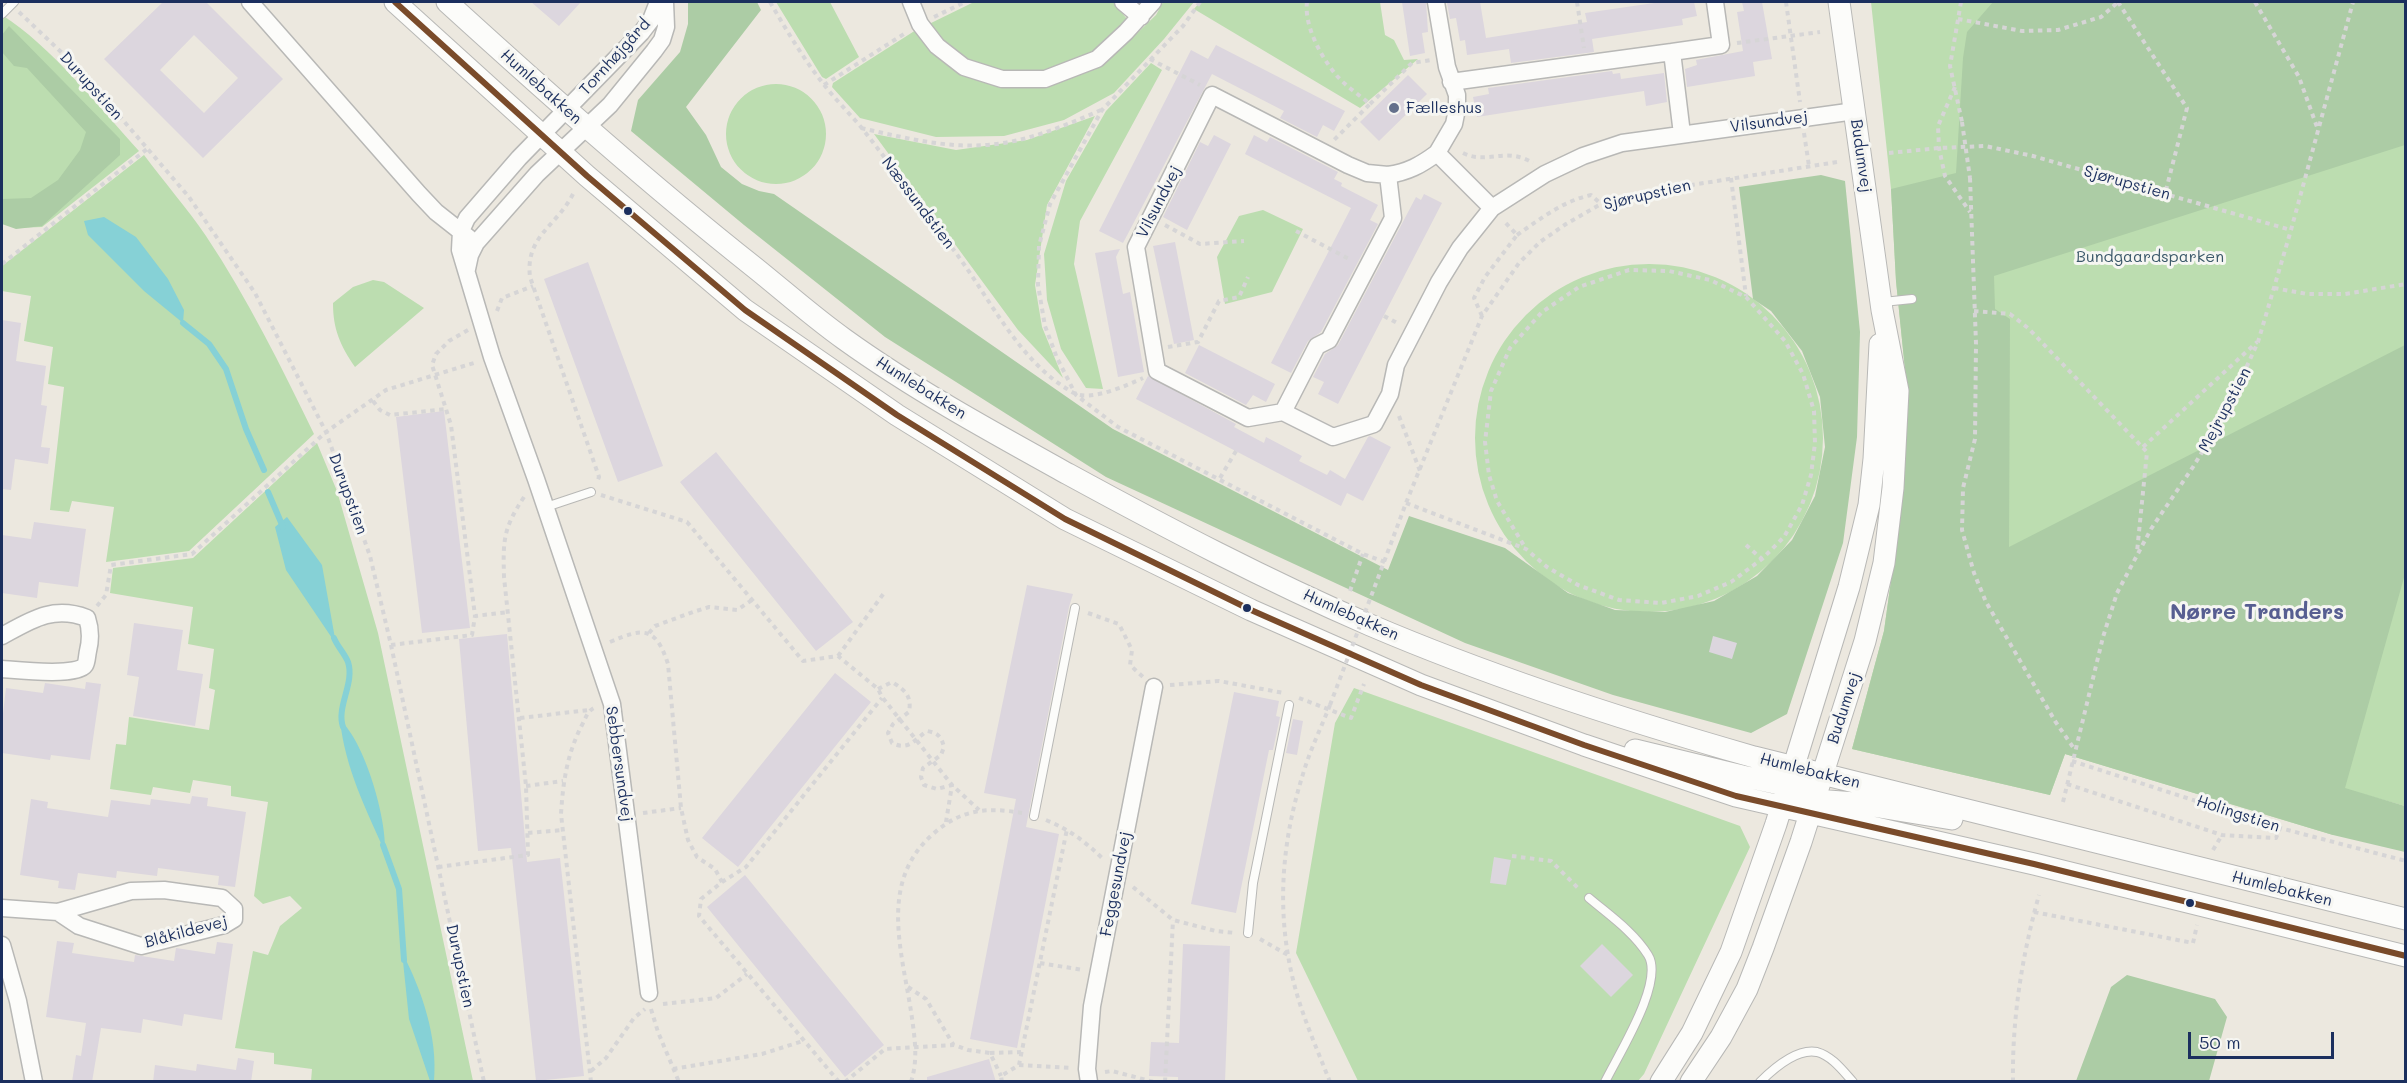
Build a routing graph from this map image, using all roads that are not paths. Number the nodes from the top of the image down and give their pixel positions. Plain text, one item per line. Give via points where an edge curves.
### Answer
1 (250, 2) edge
2 (395, 2) edge
3 (447, 2) edge
4 (658, 2) edge
5 (665, 2) edge
6 (911, 2) edge
7 (1123, 2) edge
8 (1153, 2) edge
9 (1436, 2) edge
10 (1715, 2) edge
11 (1839, 2) edge
12 (13, 3) edge
13 (2, 14) edge
14 (1141, 17) junction
15 (1672, 52) junction
16 (1450, 82) junction
17 (567, 110) junction
18 (1856, 111) junction
19 (586, 128) junction
20 (1682, 134) junction
21 (542, 135) junction
22 (560, 153) junction
23 (1437, 153) junction
24 (1388, 175) junction
25 (1492, 208) junction
26 (460, 231) junction
27 (476, 243) junction
28 (467, 269) junction
29 (1912, 299) dead end
30 (1882, 306) junction
31 (1283, 412) junction
32 (591, 492) road end
33 (546, 507) junction
34 (1075, 608) road end
35 (2, 636) edge
36 (2, 669) edge
37 (1154, 687) dead end
38 (1289, 705) dead end
39 (1536, 727) junction
40 (1823, 774) junction
41 (1792, 776) junction
42 (1782, 806) junction
43 (1813, 806) junction
44 (1034, 816) road end
45 (2073, 837) junction
46 (1589, 898) road end
47 (2, 908) edge
48 (58, 912) junction
49 (2406, 919) edge
50 (1248, 933) road end
51 (2, 945) edge
52 (2406, 956) edge
53 (650, 999) road end
54 (1088, 1075) edge
55 (34, 1082) edge
56 (1605, 1082) edge
57 (1661, 1082) edge
58 (1691, 1082) edge
59 (1760, 1082) edge
60 (1853, 1082) edge

1 - 26 street via 419,194
2 - 21 street, Humlebakken
3 - 17 street, Humlebakken
4 - 17 street, Tornhøjgård via 641,33
5 - 19 street, Tornhøjgård via 666,27 662,39 610,105
6 - 14 street via 920,24 937,46 964,67 1002,79 1046,79 1097,59
7 - 14 street
8 - 14 street
9 - 16 street, Vilsundvej
10 - 15 street via 1721,45
11 - 18 street, Budumvej
12 - 13 lane
15 - 16 street
15 - 20 street
16 - 23 street, Vilsundvej via 1457,95 1457,109 1454,124
17 - 19 street, Humlebakken
17 - 21 street, Tornhøjgård
18 - 20 street, Vilsundvej
18 - 30 street, Budumvej
19 - 22 street, Tornhøjgård
19 - 41 street, Humlebakken via 844,339 975,422 1172,531 1370,625 1454,659
20 - 25 street, Vilsundvej via 1622,143 1583,156 1545,174
21 - 22 street, Humlebakken
21 - 26 street via 467,218
22 - 27 street
22 - 39 street, Humlebakken via 746,310 897,415 1065,519 1341,651
23 - 24 street, Vilsundvej via 1419,166
23 - 25 street
24 - 31 street via 1393,218 1329,340 1317,345
24 - 31 street, Vilsundvej via 1367,173 1212,95 1137,247 1157,371 1248,418
25 - 31 street, Vilsundvej via 1439,282 1396,365 1390,394 1374,424 1333,437
26 - 27 street
26 - 28 street, Sebbersundvej via 460,250
27 - 28 street
28 - 33 street, Sebbersundvej via 492,357
29 - 30 lane
30 - 40 street, Budumvej via 1898,392 1884,563 1865,641
30 - 41 street, Budumvej via 1869,505 1849,587
32 - 33 lane
33 - 53 street, Sebbersundvej via 612,704
34 - 44 lane
35 - 36 street via 50,613 87,618 91,639 85,665 79,670
37 - 54 street, Feggesundvej via 1092,1006
38 - 50 lane via 1253,883
39 - 41 street
39 - 42 street, Humlebakken via 1685,780
40 - 41 street, Humlebakken
40 - 43 street, Budumvej
40 - 45 street, Humlebakken
41 - 42 street, Budumvej
42 - 43 street, Humlebakken
42 - 57 street, Budumvej via 1731,952 1692,1033
43 - 45 street
43 - 52 street, Humlebakken
43 - 58 street, Budumvej via 1747,989
45 - 49 street, Humlebakken
46 - 56 lane via 1635,937 1650,957 1651,989
47 - 48 street, Blåkildevej
48 - 48 street, Blåkildevej via 79,926 141,946 234,919 234,909 222,898 164,890 131,891
51 - 55 street
59 - 60 lane via 1796,1055 1816,1052 1834,1062

